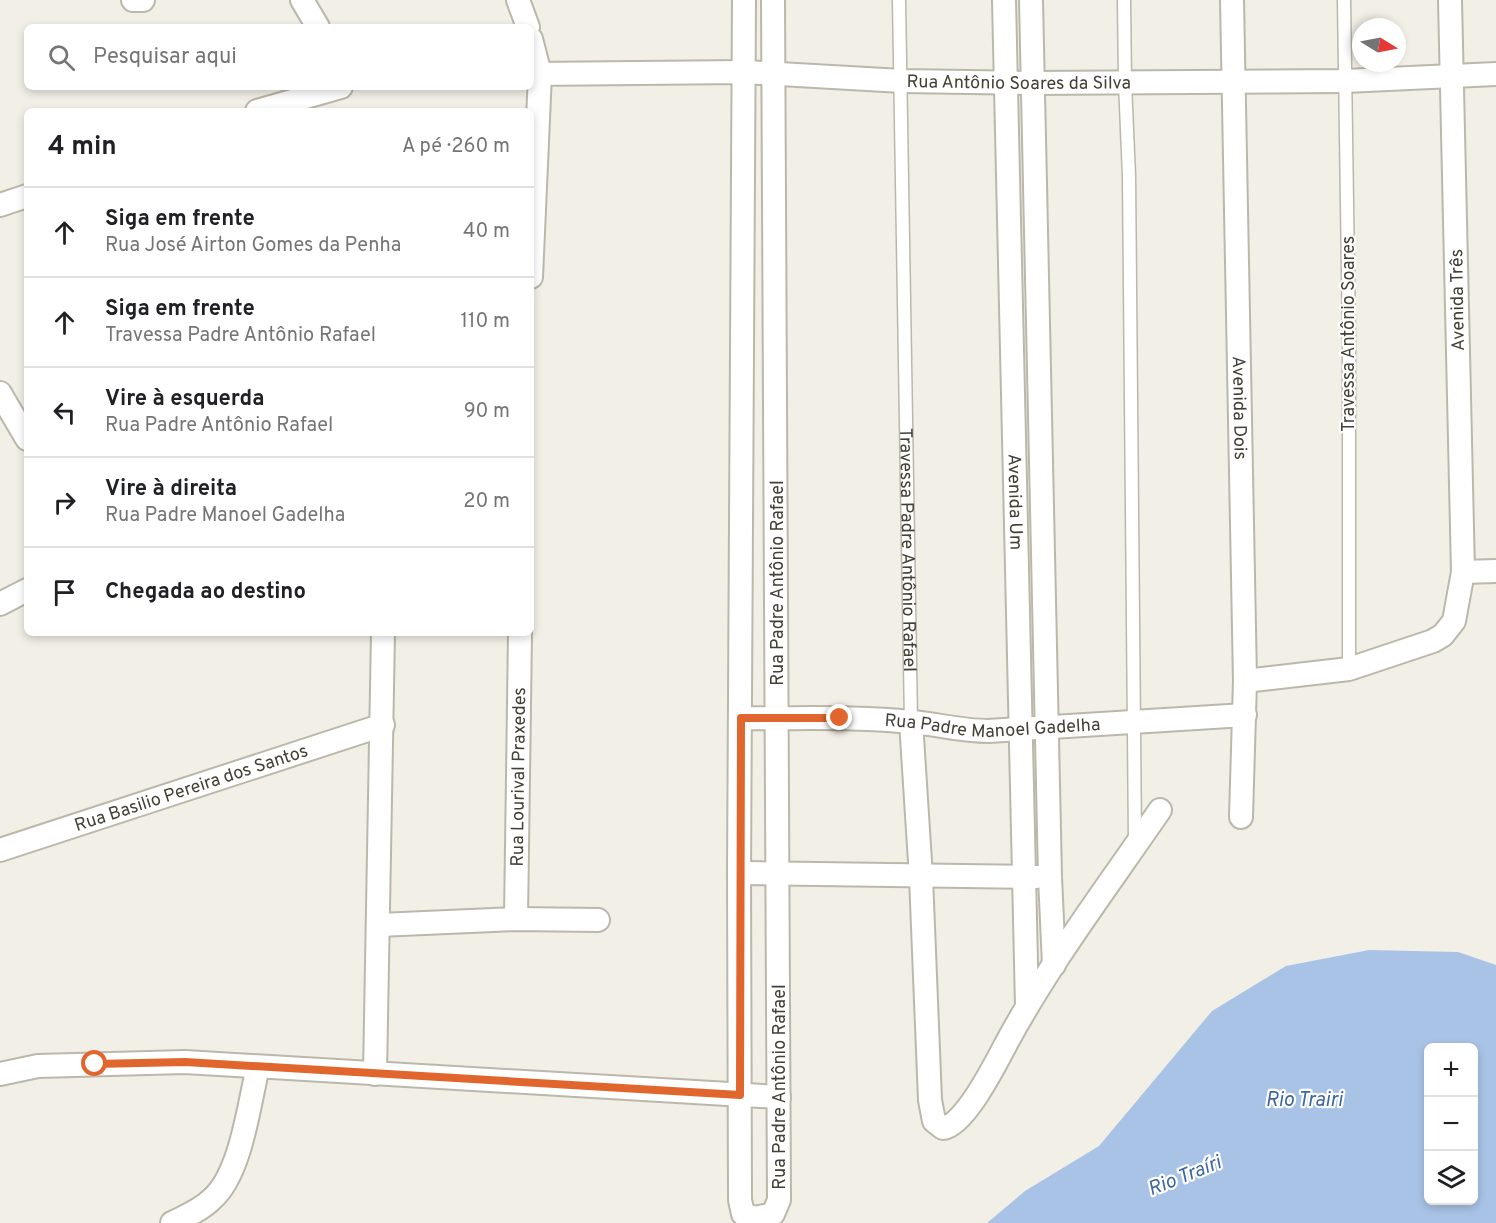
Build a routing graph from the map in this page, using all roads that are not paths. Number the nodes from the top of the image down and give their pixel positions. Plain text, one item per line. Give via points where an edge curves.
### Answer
1 (133, 0) edge
2 (143, 0) edge
3 (302, 0) edge
4 (518, 0) edge
5 (744, 0) edge
6 (773, 0) edge
7 (899, 0) edge
8 (1004, 0) edge
9 (1031, 0) edge
10 (1124, 0) edge
11 (1232, 0) edge
12 (1344, 0) edge
13 (1450, 0) edge
14 (316, 24) edge
15 (527, 24) edge
16 (744, 72) junction
17 (535, 74) edge
18 (773, 74) junction
19 (1496, 74) edge
20 (1452, 77) junction
21 (902, 81) junction
22 (1345, 81) junction
23 (1234, 82) junction
24 (1005, 83) junction
25 (1032, 83) junction
26 (1125, 83) junction
27 (330, 90) edge
28 (268, 108) edge
29 (534, 125) edge
30 (24, 197) edge
31 (0, 206) edge
32 (0, 393) edge
33 (24, 434) edge
34 (1496, 571) edge
35 (1463, 572) junction
36 (24, 592) edge
37 (1044, 600) junction
38 (1018, 602) junction
39 (0, 604) edge
40 (383, 636) edge
41 (520, 636) edge
42 (1349, 669) junction
43 (1245, 681) junction
44 (1245, 715) junction
45 (741, 718) junction
46 (778, 719) junction
47 (911, 722) junction
48 (1136, 722) junction
49 (383, 725) junction
50 (1047, 729) junction
51 (1021, 730) junction
52 (1160, 810) dead end
53 (1240, 817) dead end
54 (1135, 847) junction
55 (0, 850) edge
56 (739, 873) junction
57 (778, 873) junction
58 (921, 877) junction
59 (1050, 877) junction
60 (1024, 878) junction
61 (516, 919) junction
62 (598, 920) dead end
63 (379, 925) junction
64 (1054, 965) junction
65 (1027, 1006) junction
66 (258, 1067) junction
67 (0, 1074) edge
68 (375, 1074) junction
69 (740, 1095) junction
70 (779, 1098) junction
71 (172, 1223) edge

1 - 2 street
3 - 14 street
4 - 15 street
5 - 16 street, Rua Padre Antônio Rafael
6 - 18 street, Rua Padre Antônio Rafael
7 - 21 lane, Travessa Padre Antônio Rafael
8 - 24 street, Avenida Um
9 - 25 street, Avenida Um
10 - 26 lane
11 - 23 street, Avenida Dois
12 - 22 lane, Travessa Antônio Soares
13 - 20 street, Avenida Três
16 - 17 street, Rua Antônio Soares da Silva
16 - 18 street, Rua Antônio Soares da Silva
16 - 45 street, Rua Padre Antônio Rafael
17 - 29 street
18 - 21 street, Rua Antônio Soares da Silva
18 - 46 street, Rua Padre Antônio Rafael
19 - 20 street, Rua Antônio Soares da Silva
20 - 22 street, Rua Antônio Soares da Silva
20 - 35 street, Avenida Três
21 - 24 street, Rua Antônio Soares da Silva
21 - 47 lane, Travessa Padre Antônio Rafael
22 - 23 street, Rua Antônio Soares da Silva
22 - 42 lane, Travessa Antônio Soares
23 - 26 street, Rua Antônio Soares da Silva
23 - 43 street, Avenida Dois
24 - 25 street, Rua Antônio Soares da Silva
24 - 38 street, Avenida Um
25 - 26 street, Rua Antônio Soares da Silva
25 - 37 street, Avenida Um
26 - 48 lane via 1130,176
27 - 28 street
30 - 31 street
32 - 33 street
34 - 35 street
35 - 42 street, Avenida Três via 1454,621 1443,635
36 - 39 street
37 - 38 street
37 - 50 street, Avenida Um
38 - 51 street, Avenida Um
40 - 49 street
41 - 61 street, Rua Lourival Praxedes
42 - 43 street
43 - 44 street, Avenida Dois
44 - 48 street, Rua Padre Manoel Gadelha
44 - 53 street, Avenida Dois
45 - 46 street, Rua Padre Manoel Gadelha
45 - 56 street, Rua Padre Antônio Rafael
46 - 47 street, Rua Padre Manoel Gadelha
46 - 57 street, Rua Padre Antônio Rafael
47 - 51 street, Rua Padre Manoel Gadelha via 969,731
47 - 58 street, Travessa Padre Antônio Rafael
48 - 50 street, Rua Padre Manoel Gadelha
48 - 54 lane
49 - 55 street, Rua Basilio Pereira dos Santos
49 - 63 street
50 - 51 street, Rua Padre Manoel Gadelha
50 - 59 street, Avenida Um
51 - 60 street, Avenida Um
52 - 54 street
54 - 64 street
56 - 57 street
56 - 69 street, Rua Padre Antônio Rafael
57 - 58 street
57 - 70 street, Rua Padre Antônio Rafael
58 - 60 street
58 - 65 street, Travessa Padre Antônio Rafael via 930,1100 934,1121 943,1128 954,1125 988,1078
59 - 60 street
59 - 64 street, Avenida Um
60 - 65 street, Avenida Um
61 - 62 street
61 - 63 street
63 - 68 street
64 - 65 street
66 - 67 street via 185,1062 95,1064 38,1066
66 - 68 street
66 - 71 street via 236,1158 225,1181 214,1198
68 - 69 street
69 - 70 street
69 - 70 street, Rua Padre Antônio Rafael via 741,1207 743,1214 755,1218 773,1214 778,1206

